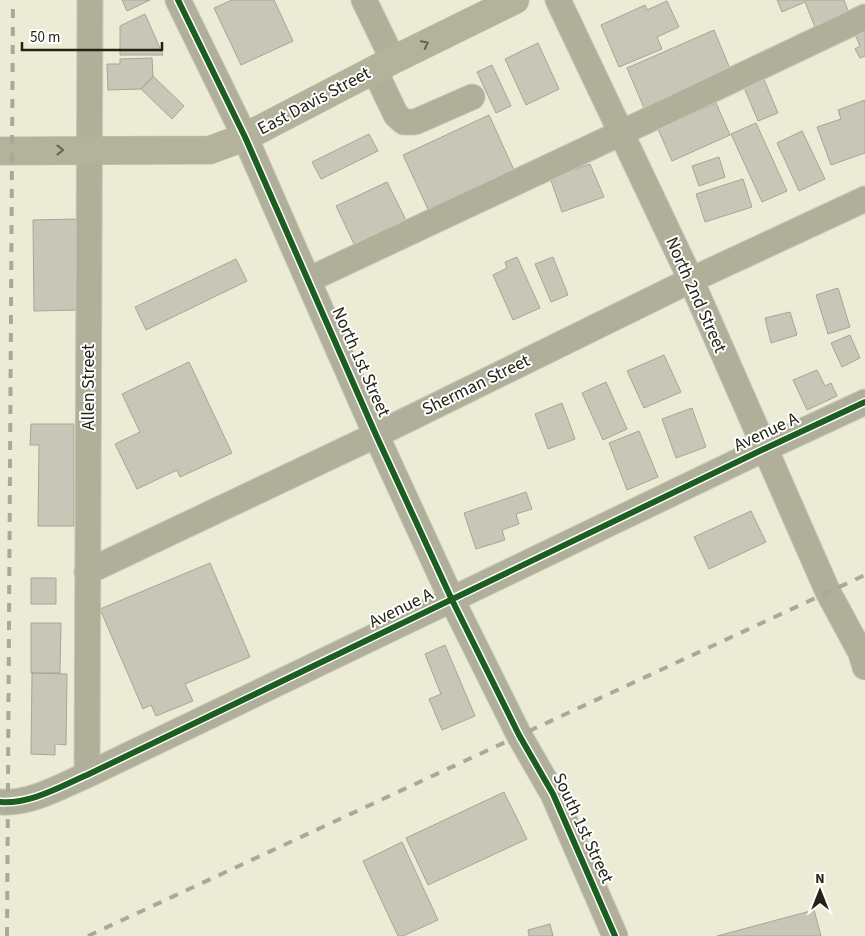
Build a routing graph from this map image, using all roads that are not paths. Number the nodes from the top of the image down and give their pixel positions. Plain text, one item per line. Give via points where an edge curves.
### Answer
1 (90, 0) edge
2 (364, 0) edge
3 (515, 0) edge
4 (558, 0) edge
5 (186, 3) edge
6 (865, 17) edge
7 (383, 64) junction
8 (472, 96) dead end
9 (622, 134) junction
10 (245, 137) junction
11 (90, 150) junction
12 (5, 151) edge
13 (865, 199) edge
14 (308, 280) junction
15 (690, 280) junction
16 (865, 402) edge
17 (376, 434) junction
18 (764, 449) junction
19 (87, 572) junction
20 (452, 600) junction
21 (865, 667) edge
22 (519, 735) joint
23 (87, 775) junction
24 (0, 802) edge
25 (614, 936) edge

1 - 11 street, Allen Street
2 - 7 street
7 -> 3 main road, East Davis Street
4 - 9 street, North 2nd Street
5 - 10 street, North 1st Street
6 - 9 street
7 - 8 street via 396,115 404,122 415,122
7 - 10 main road, East Davis Street
9 - 14 street
9 - 15 street, North 2nd Street
10 - 11 main road, East Davis Street via 210,150
10 - 14 street, North 1st Street
12 -> 11 main road, East Davis Street
11 - 19 street, Allen Street
13 - 15 street, Sherman Street
14 - 17 street, North 1st Street
15 - 17 street, Sherman Street
15 - 18 street, North 2nd Street
16 - 18 street, Avenue A
17 - 19 street, Sherman Street
17 - 20 street, North 1st Street
18 - 20 street, Avenue A
18 - 21 street, North 2nd Street
19 - 23 street, Allen Street
20 - 22 street, North 1st Street
20 - 23 street, Avenue A
22 - 25 street, South 1st Street via 553,794
23 - 24 street, Avenue A via 34,798

